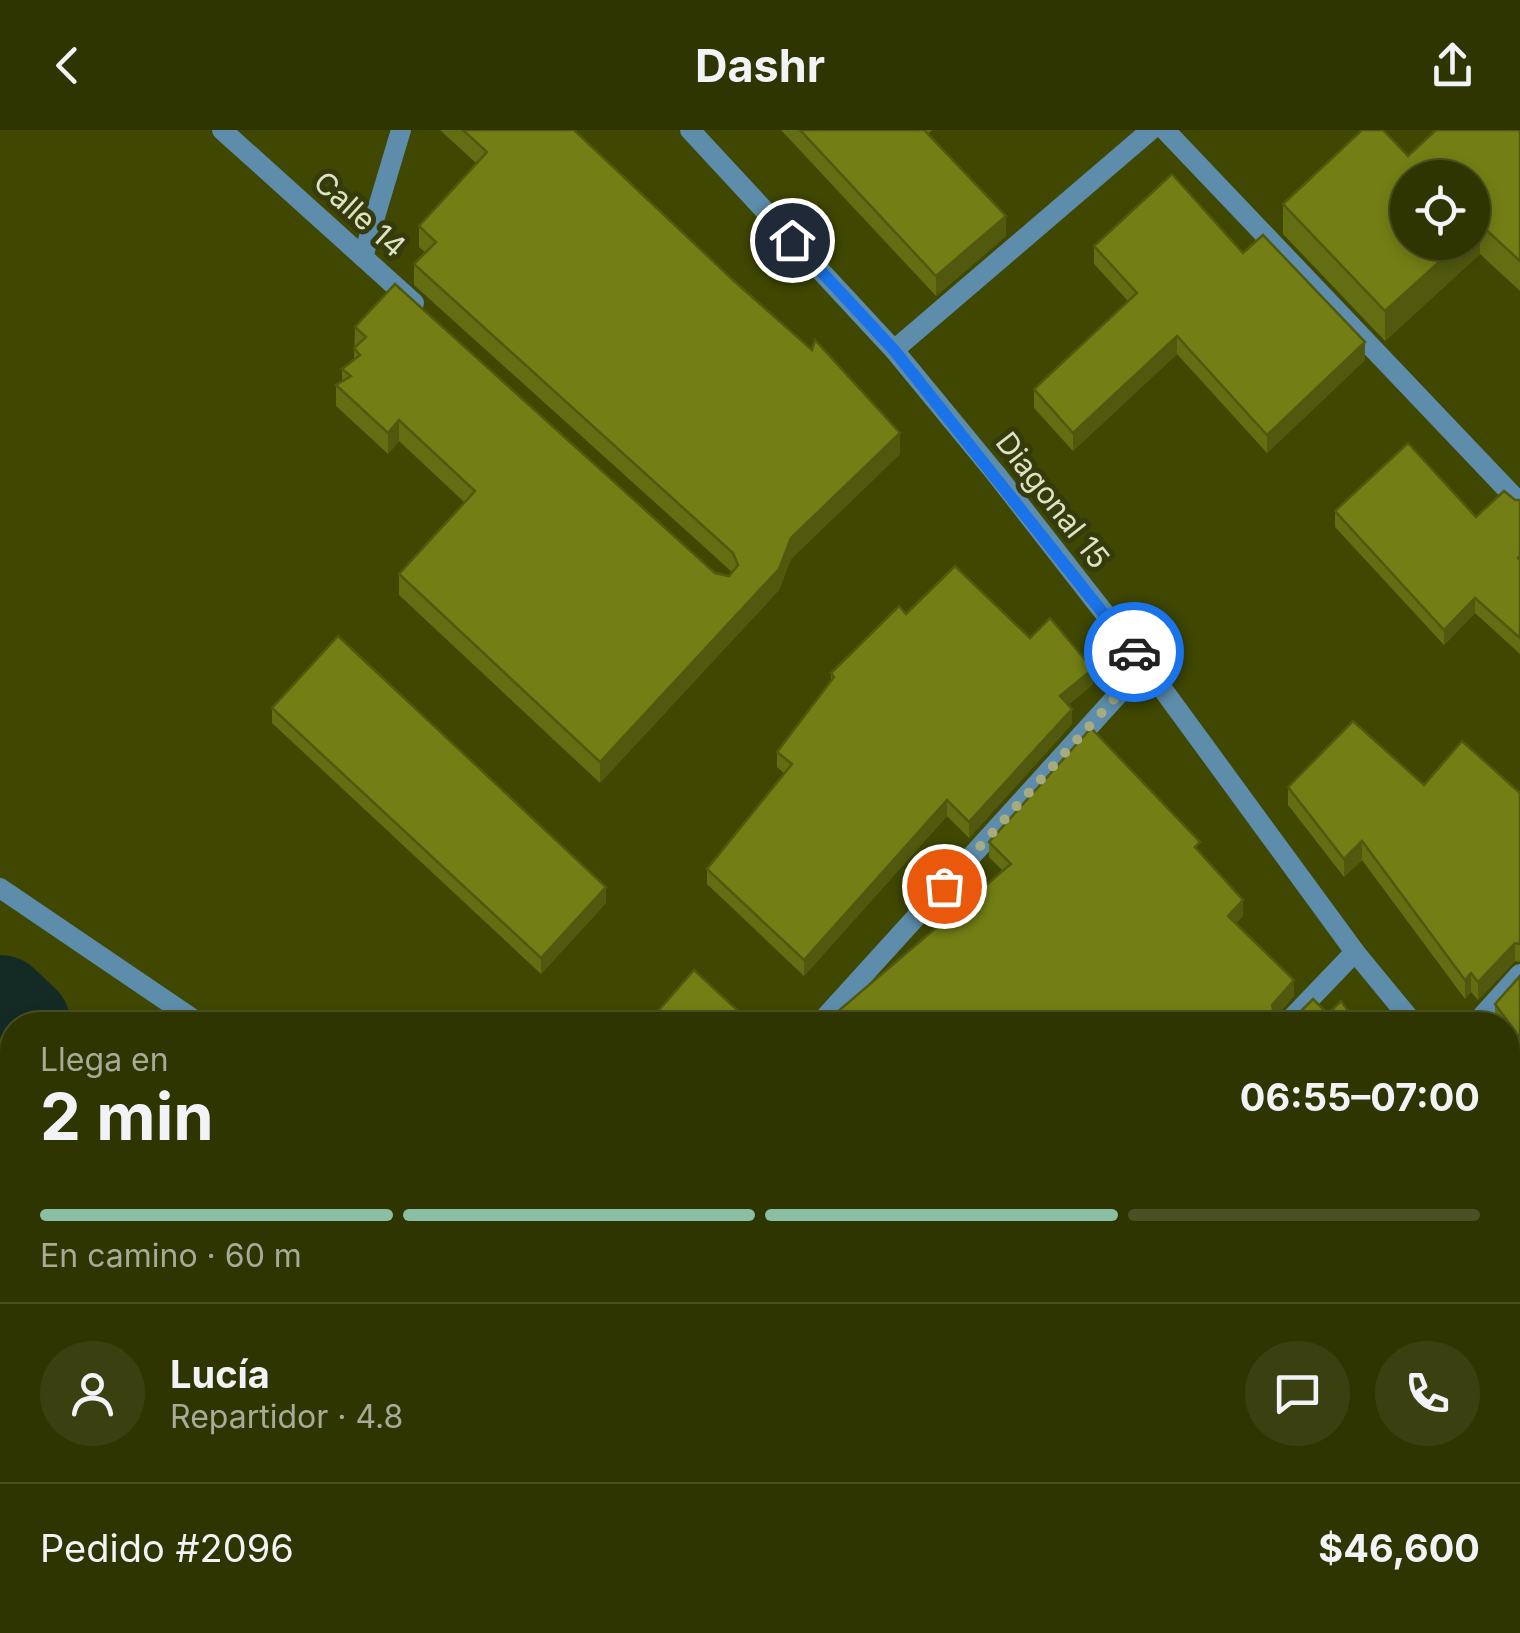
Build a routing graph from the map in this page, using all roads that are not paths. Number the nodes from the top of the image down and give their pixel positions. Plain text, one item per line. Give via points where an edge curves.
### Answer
1 (222, 130) edge
2 (401, 130) edge
3 (690, 130) edge
4 (1151, 130) edge
5 (1165, 130) edge
6 (363, 257) junction
7 (435, 322) edge
8 (894, 350) junction
9 (1520, 502) edge
10 (1145, 665) junction
11 (0, 888) edge
12 (1355, 952) junction
13 (1520, 974) edge
14 (183, 1012) edge
15 (830, 1012) edge
16 (1298, 1012) edge
17 (1404, 1012) edge
18 (1486, 1012) edge

1 - 6 street, Calle 14
2 - 6 street
3 - 8 street, Diagonal 15
4 - 8 street
5 - 9 street
6 - 7 street, Calle 14
8 - 10 street, Diagonal 15
10 - 12 street, Diagonal 15
10 - 15 street
11 - 14 street
12 - 16 street
12 - 17 street, Diagonal 15
13 - 18 street

